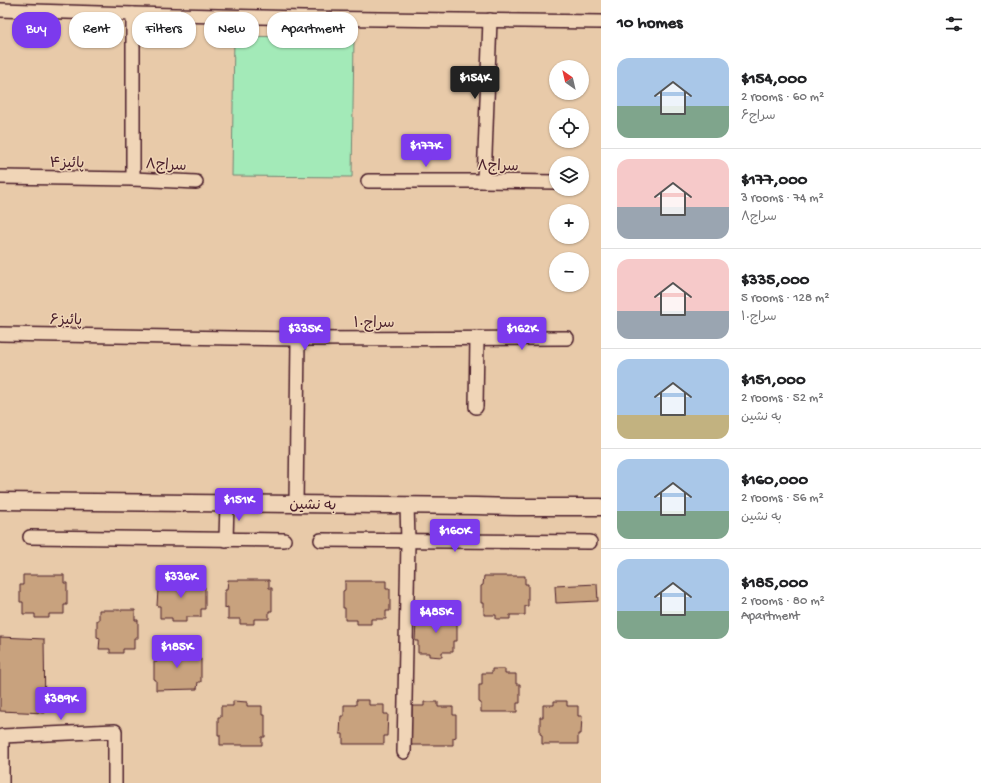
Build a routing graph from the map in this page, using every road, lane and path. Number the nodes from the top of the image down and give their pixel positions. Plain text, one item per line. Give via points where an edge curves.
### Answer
1 (0, 10) edge
2 (132, 14) edge
3 (196, 15) edge
4 (490, 20) junction
5 (601, 22) edge
6 (133, 48) edge
7 (0, 177) edge
8 (133, 179) junction
9 (368, 181) dead end
10 (484, 181) junction
11 (196, 182) dead end
12 (549, 182) edge
13 (0, 334) edge
14 (132, 335) joint
15 (477, 338) junction
16 (567, 338) dead end
17 (298, 339) junction
18 (476, 407) dead end
19 (0, 501) edge
20 (227, 503) junction
21 (296, 504) junction
22 (407, 505) junction
23 (601, 507) edge
24 (30, 537) dead end
25 (226, 540) junction
26 (284, 540) dead end
27 (321, 540) dead end
28 (408, 540) junction
29 (590, 542) dead end
30 (404, 752) dead end
31 (2, 783) edge
32 (115, 783) edge

1 - 2 street
3 - 4 street
4 - 5 street
4 - 10 street
6 - 8 street
7 - 8 street, پائیز۴
8 - 11 street, ۸سراج
9 - 10 street, سراج۸
10 - 12 street, سراج۸
13 - 14 street, پائیز۶
14 - 17 street, سراج۱۰
15 - 16 street, سراج۱۰
15 - 17 street, سراج۱۰
15 - 18 street
17 - 21 street
19 - 20 street, به نشین
20 - 21 street, به نشین
20 - 25 street
21 - 22 street, به نشین
22 - 23 street, به نشین
22 - 28 street
24 - 25 street
25 - 26 street
27 - 28 street
28 - 29 street
28 - 30 street
31 - 32 street via 2,736 115,731

